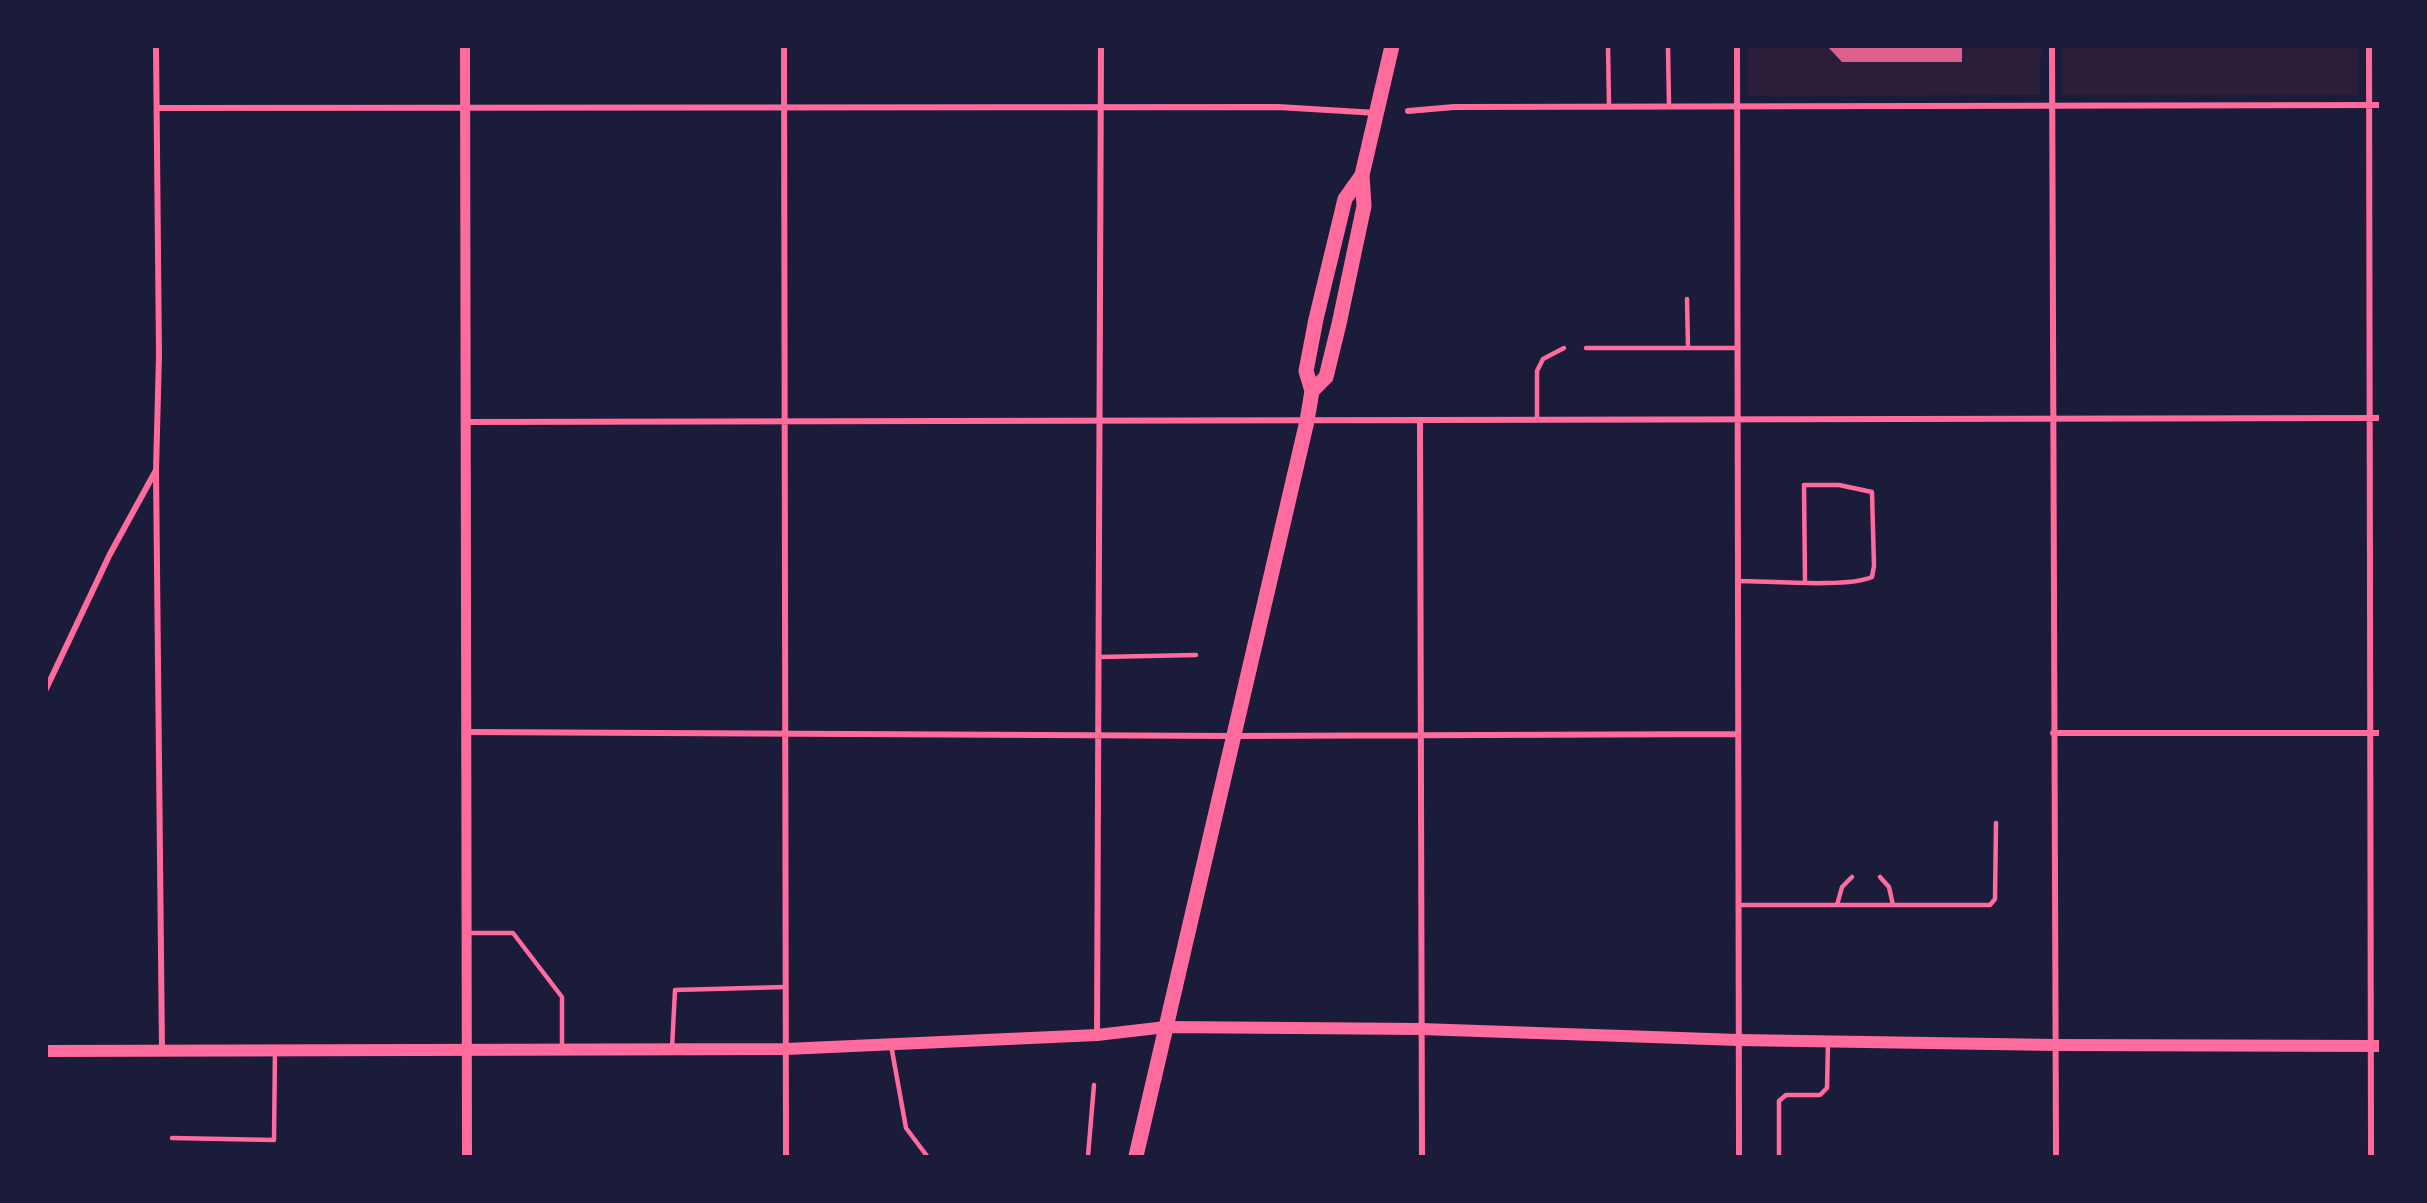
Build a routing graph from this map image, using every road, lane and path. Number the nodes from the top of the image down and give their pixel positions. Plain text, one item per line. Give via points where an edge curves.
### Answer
1 (156, 46) edge
2 (465, 46) edge
3 (784, 46) edge
4 (1101, 46) edge
5 (1392, 46) edge
6 (1608, 46) edge
7 (1668, 46) edge
8 (1737, 46) edge
9 (2052, 46) edge
10 (2368, 46) edge
11 (2051, 105) junction
12 (2369, 105) junction
13 (2380, 105) edge
14 (1609, 106) junction
15 (1669, 106) junction
16 (1737, 106) junction
17 (1101, 107) junction
18 (157, 108) junction
19 (784, 109) junction
20 (465, 110) junction
21 (1408, 111) dead end
22 (1378, 113) junction
23 (1362, 175) junction
24 (1688, 299) dead end
25 (1564, 348) dead end
26 (1586, 348) dead end
27 (1688, 348) junction
28 (1737, 348) junction
29 (1312, 391) junction
30 (2369, 418) junction
31 (2380, 418) edge
32 (1738, 419) junction
33 (2053, 419) junction
34 (1099, 420) junction
35 (1420, 420) junction
36 (1537, 420) junction
37 (1307, 421) junction
38 (466, 422) junction
39 (786, 422) junction
40 (156, 470) junction
41 (1738, 581) junction
42 (1805, 582) junction
43 (1196, 655) dead end
44 (1099, 657) junction
45 (46, 689) edge
46 (467, 732) junction
47 (1420, 733) junction
48 (2053, 733) junction
49 (2370, 733) junction
50 (2380, 733) edge
51 (784, 734) junction
52 (1738, 734) junction
53 (1099, 735) junction
54 (1233, 736) junction
55 (1996, 823) dead end
56 (1852, 877) dead end
57 (1880, 877) dead end
58 (1738, 905) junction
59 (1837, 905) junction
60 (1893, 905) junction
61 (467, 933) junction
62 (786, 987) junction
63 (1166, 1027) junction
64 (1421, 1029) junction
65 (1097, 1035) junction
66 (1738, 1040) junction
67 (1828, 1041) junction
68 (891, 1045) junction
69 (2056, 1045) junction
70 (2376, 1046) edge
71 (786, 1049) junction
72 (275, 1050) junction
73 (562, 1050) junction
74 (672, 1050) junction
75 (46, 1051) edge
76 (162, 1051) junction
77 (467, 1051) junction
78 (1094, 1085) dead end
79 (172, 1138) dead end
80 (467, 1156) edge
81 (786, 1156) edge
82 (927, 1156) edge
83 (1088, 1156) edge
84 (1136, 1156) edge
85 (1422, 1156) edge
86 (1739, 1156) edge
87 (1779, 1156) edge
88 (2056, 1156) edge
89 (2371, 1156) edge

1 - 18 street
2 - 20 street
3 - 19 street
4 - 17 street
5 - 22 main road
6 - 14 lane
7 - 15 lane
8 - 16 street
9 - 11 street
10 - 12 street
11 - 12 street
11 - 16 street
11 - 33 street
12 - 13 street
12 - 30 street
14 - 15 street
14 - 21 street
15 - 16 street
16 - 28 street
17 - 19 street
17 - 22 street via 1278,107
17 - 34 street
18 - 20 street
18 - 40 street
19 - 20 street
19 - 39 street
20 - 38 street
22 - 23 main road
23 - 29 main road via 1364,206 1339,324 1326,377
23 - 29 main road via 1345,199 1316,319 1306,371
24 - 27 lane
25 - 36 lane via 1543,359 1537,371
26 - 27 lane
27 - 28 lane
28 - 32 street
29 - 37 main road
30 - 31 street
30 - 33 street
30 - 49 street
32 - 33 street
32 - 36 street
32 - 41 street
33 - 48 street
34 - 37 street
34 - 39 street
34 - 44 street
35 - 36 street
35 - 37 street
35 - 47 street
37 - 54 main road
38 - 39 street
38 - 46 street
39 - 51 street
40 - 45 street via 110,554
40 - 76 street
41 - 42 lane
41 - 52 street
42 - 42 lane via 1862,581 1872,577 1872,492 1839,485 1804,485
43 - 44 lane
44 - 53 street
46 - 51 street
46 - 61 street
47 - 52 street
47 - 54 street
47 - 64 street
48 - 49 street
48 - 69 street
49 - 50 street
49 - 70 street
51 - 53 street
51 - 62 street
52 - 58 street
53 - 54 street
53 - 65 street
54 - 63 main road
55 - 60 lane via 1994,903
56 - 59 lane via 1842,887
57 - 60 lane via 1889,887
58 - 59 lane
58 - 66 street
59 - 60 lane
61 - 73 lane via 513,933 562,997
61 - 77 street
62 - 71 street
62 - 74 lane via 675,990
63 - 64 main road
63 - 65 main road
63 - 84 main road
64 - 66 main road
64 - 85 street
65 - 68 main road
66 - 67 main road
66 - 86 street
67 - 69 main road
67 - 87 lane via 1827,1088 1821,1095 1786,1095 1779,1101
68 - 71 main road
68 - 82 lane via 906,1128
69 - 70 main road
69 - 88 street
70 - 89 street
71 - 74 main road
71 - 81 street
72 - 76 main road
72 - 77 main road
72 - 79 lane via 273,1140
73 - 74 main road
73 - 77 main road
75 - 76 main road
77 - 80 street
78 - 83 lane

